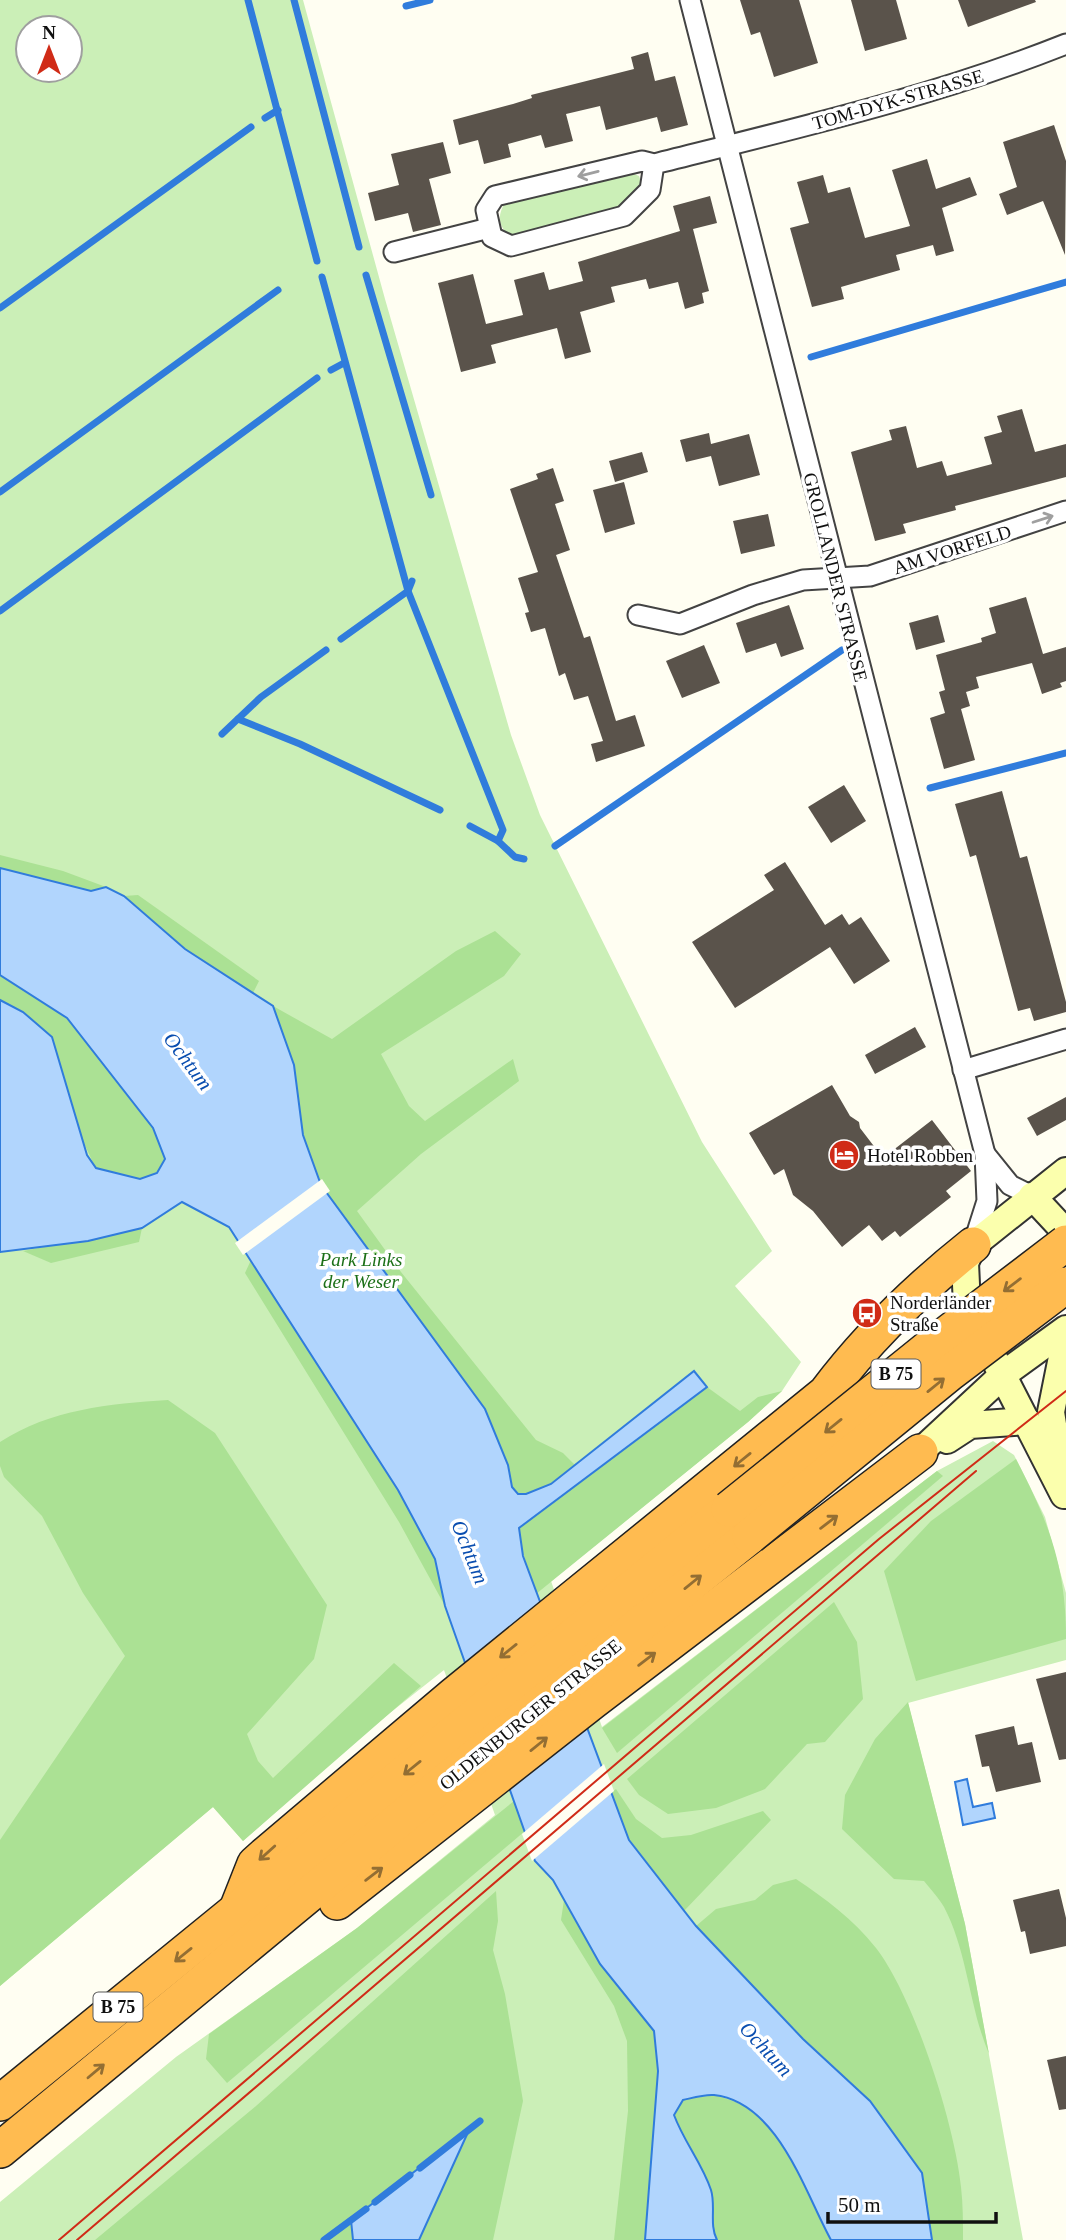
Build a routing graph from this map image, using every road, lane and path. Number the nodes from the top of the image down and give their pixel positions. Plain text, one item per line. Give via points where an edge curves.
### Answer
1 (691, 0) edge
2 (1066, 44) edge
3 (728, 145) junction
4 (654, 164) junction
5 (489, 228) junction
6 (394, 252) dead end
7 (1066, 511) edge
8 (837, 580) junction
9 (638, 615) dead end
10 (1066, 1039) edge
11 (963, 1070) junction
12 (985, 1154) junction
13 (1066, 1171) edge
14 (1032, 1196) junction
15 (1066, 1242) edge
16 (973, 1245) junction
17 (1066, 1284) edge
18 (1066, 1329) edge
19 (1066, 1336) edge
20 (1004, 1374) junction
21 (1027, 1421) junction
22 (920, 1452) junction
23 (1065, 1498) edge
24 (566, 1623) junction
25 (588, 1686) junction
26 (470, 1741) junction
27 (0, 2103) edge
28 (0, 2150) edge

1 - 3 street, GROLLANDER STRASSE
2 - 3 street, TOM-DYK-STRASSE via 937,90
3 - 4 street, TOM-DYK-STRASSE
3 - 8 street, GROLLANDER STRASSE
4 -> 5 street, TOM-DYK-STRASSE via 642,161 495,196 486,211
4 - 5 street via 650,190 624,216 511,246 492,237
5 - 6 street
8 -> 7 street, AM VORFELD via 870,576
8 - 9 street, AM VORFELD via 803,580 680,624
8 - 11 street, GROLLANDER STRASSE
10 - 11 street
11 - 12 street, GROLLANDER STRASSE
12 - 14 street, GROLLANDER STRASSE via 1010,1185
12 - 16 street, GROLLANDER STRASSE via 986,1201
13 - 14 street
14 - 15 street, GROLLANDER STRASSE via 1059,1225
14 - 16 street
15 -> 24 highway, OLDENBURGER STRASSE / B 75, bridge via 729,1509
16 - 20 street, GROLLANDER STRASSE via 965,1263 967,1306
16 -> 24 highway via 883,1327 826,1393
25 -> 17 highway, OLDENBURGER STRASSE / B 75, bridge via 750,1536
18 - 20 street
19 - 23 street via 1051,1412
20 - 21 street
20 - 22 street
21 - 22 street via 970,1425
21 - 23 street
25 -> 22 highway
24 -> 26 highway, OLDENBURGER STRASSE / B 75
26 -> 25 highway, OLDENBURGER STRASSE / B 75
26 -> 27 highway, OLDENBURGER STRASSE / B 75 via 236,1912
28 -> 26 highway, OLDENBURGER STRASSE / B 75 via 272,1926

